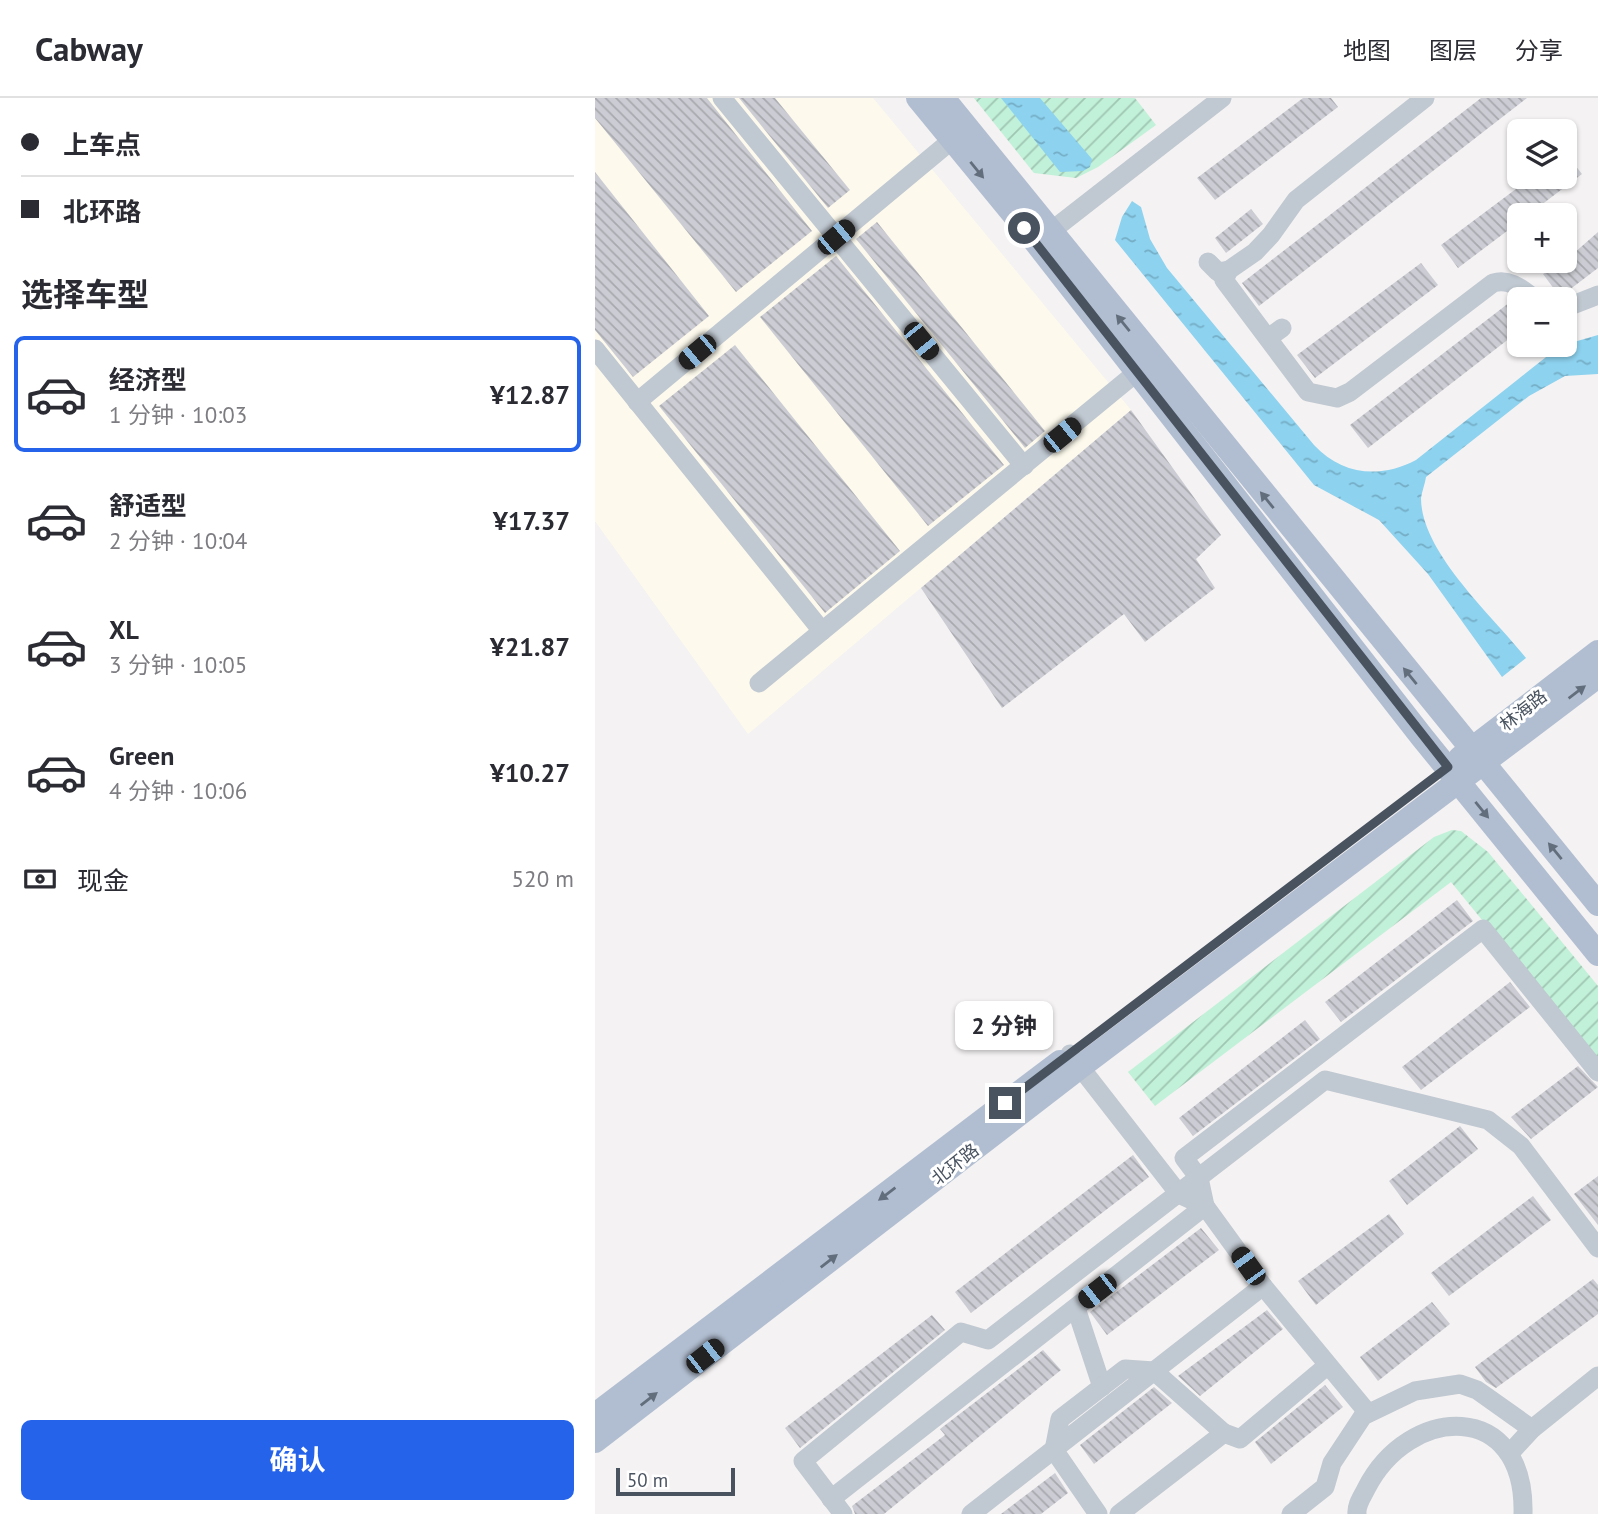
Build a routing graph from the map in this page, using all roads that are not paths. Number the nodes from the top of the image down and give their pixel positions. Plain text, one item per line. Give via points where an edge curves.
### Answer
1 (722, 98) edge
2 (918, 98) edge
3 (943, 98) edge
4 (1222, 98) edge
5 (1425, 98) edge
6 (952, 140) junction
7 (1050, 233) junction
8 (836, 237) junction
9 (1208, 262) dead end
10 (1229, 270) junction
11 (1518, 287) edge
12 (1598, 295) edge
13 (1577, 303) edge
14 (595, 349) edge
15 (1137, 372) junction
16 (637, 402) junction
17 (1024, 466) junction
18 (823, 631) junction
19 (1598, 652) edge
20 (1598, 676) edge
21 (759, 683) dead end
22 (1477, 756) junction
23 (1453, 774) junction
24 (1598, 904) edge
25 (1598, 954) edge
26 (1075, 1061) junction
27 (1598, 1072) edge
28 (1199, 1178) junction
29 (1179, 1194) junction
30 (1205, 1206) junction
31 (1598, 1248) edge
32 (1263, 1286) junction
33 (1076, 1308) junction
34 (1328, 1365) junction
35 (1154, 1371) junction
36 (1598, 1376) edge
37 (1101, 1387) junction
38 (1368, 1413) junction
39 (595, 1415) edge
40 (1532, 1429) junction
41 (1224, 1433) junction
42 (595, 1441) edge
43 (1054, 1450) junction
44 (1510, 1453) junction
45 (837, 1507) edge
46 (971, 1514) edge
47 (1098, 1514) edge
48 (1119, 1514) edge
49 (1291, 1514) edge
50 (1357, 1514) edge
51 (1523, 1514) edge

1 - 8 street
2 - 6 main road
3 - 7 main road
4 - 7 street
5 - 10 street via 1296,200 1255,251
6 - 8 street
6 -> 15 main road
22 -> 7 main road
8 - 16 street
8 - 17 street
9 - 10 street via 1218,272
10 - 11 street via 1224,280 1275,333 1308,392 1337,398 1493,283
12 - 13 street
14 - 16 street
15 - 17 street
15 - 23 main road
16 - 18 street
17 - 18 street
18 - 21 street
19 - 22 main road, 林海路
22 -> 20 main road, 林海路
22 - 23 main road, 林海路
24 -> 22 main road
23 -> 25 main road
23 - 26 main road, 北环路
26 - 29 street
26 -> 39 main road, 北环路
42 -> 26 main road, 北环路
27 - 28 street via 1483,929 1184,1158
28 - 29 street
28 - 30 street
28 - 31 street via 1325,1080 1488,1120 1521,1146
29 - 30 street
29 - 45 street via 988,1340 961,1332 803,1461
30 - 32 street
30 - 33 street
32 - 34 street
32 - 35 street
33 - 37 street
33 - 45 street
34 - 38 street
34 - 41 street via 1240,1439
35 - 37 street via 1125,1369
35 - 41 street
35 - 43 street
36 - 40 street
37 - 43 street via 1060,1419
38 - 40 street via 1415,1391 1460,1384 1477,1390
38 - 49 street via 1349,1433 1325,1487
40 - 44 street
41 - 48 street
43 - 46 street
43 - 47 street
44 - 50 street via 1496,1438 1477,1428 1458,1426 1424,1433 1390,1453 1370,1482
44 - 51 street via 1523,1492

